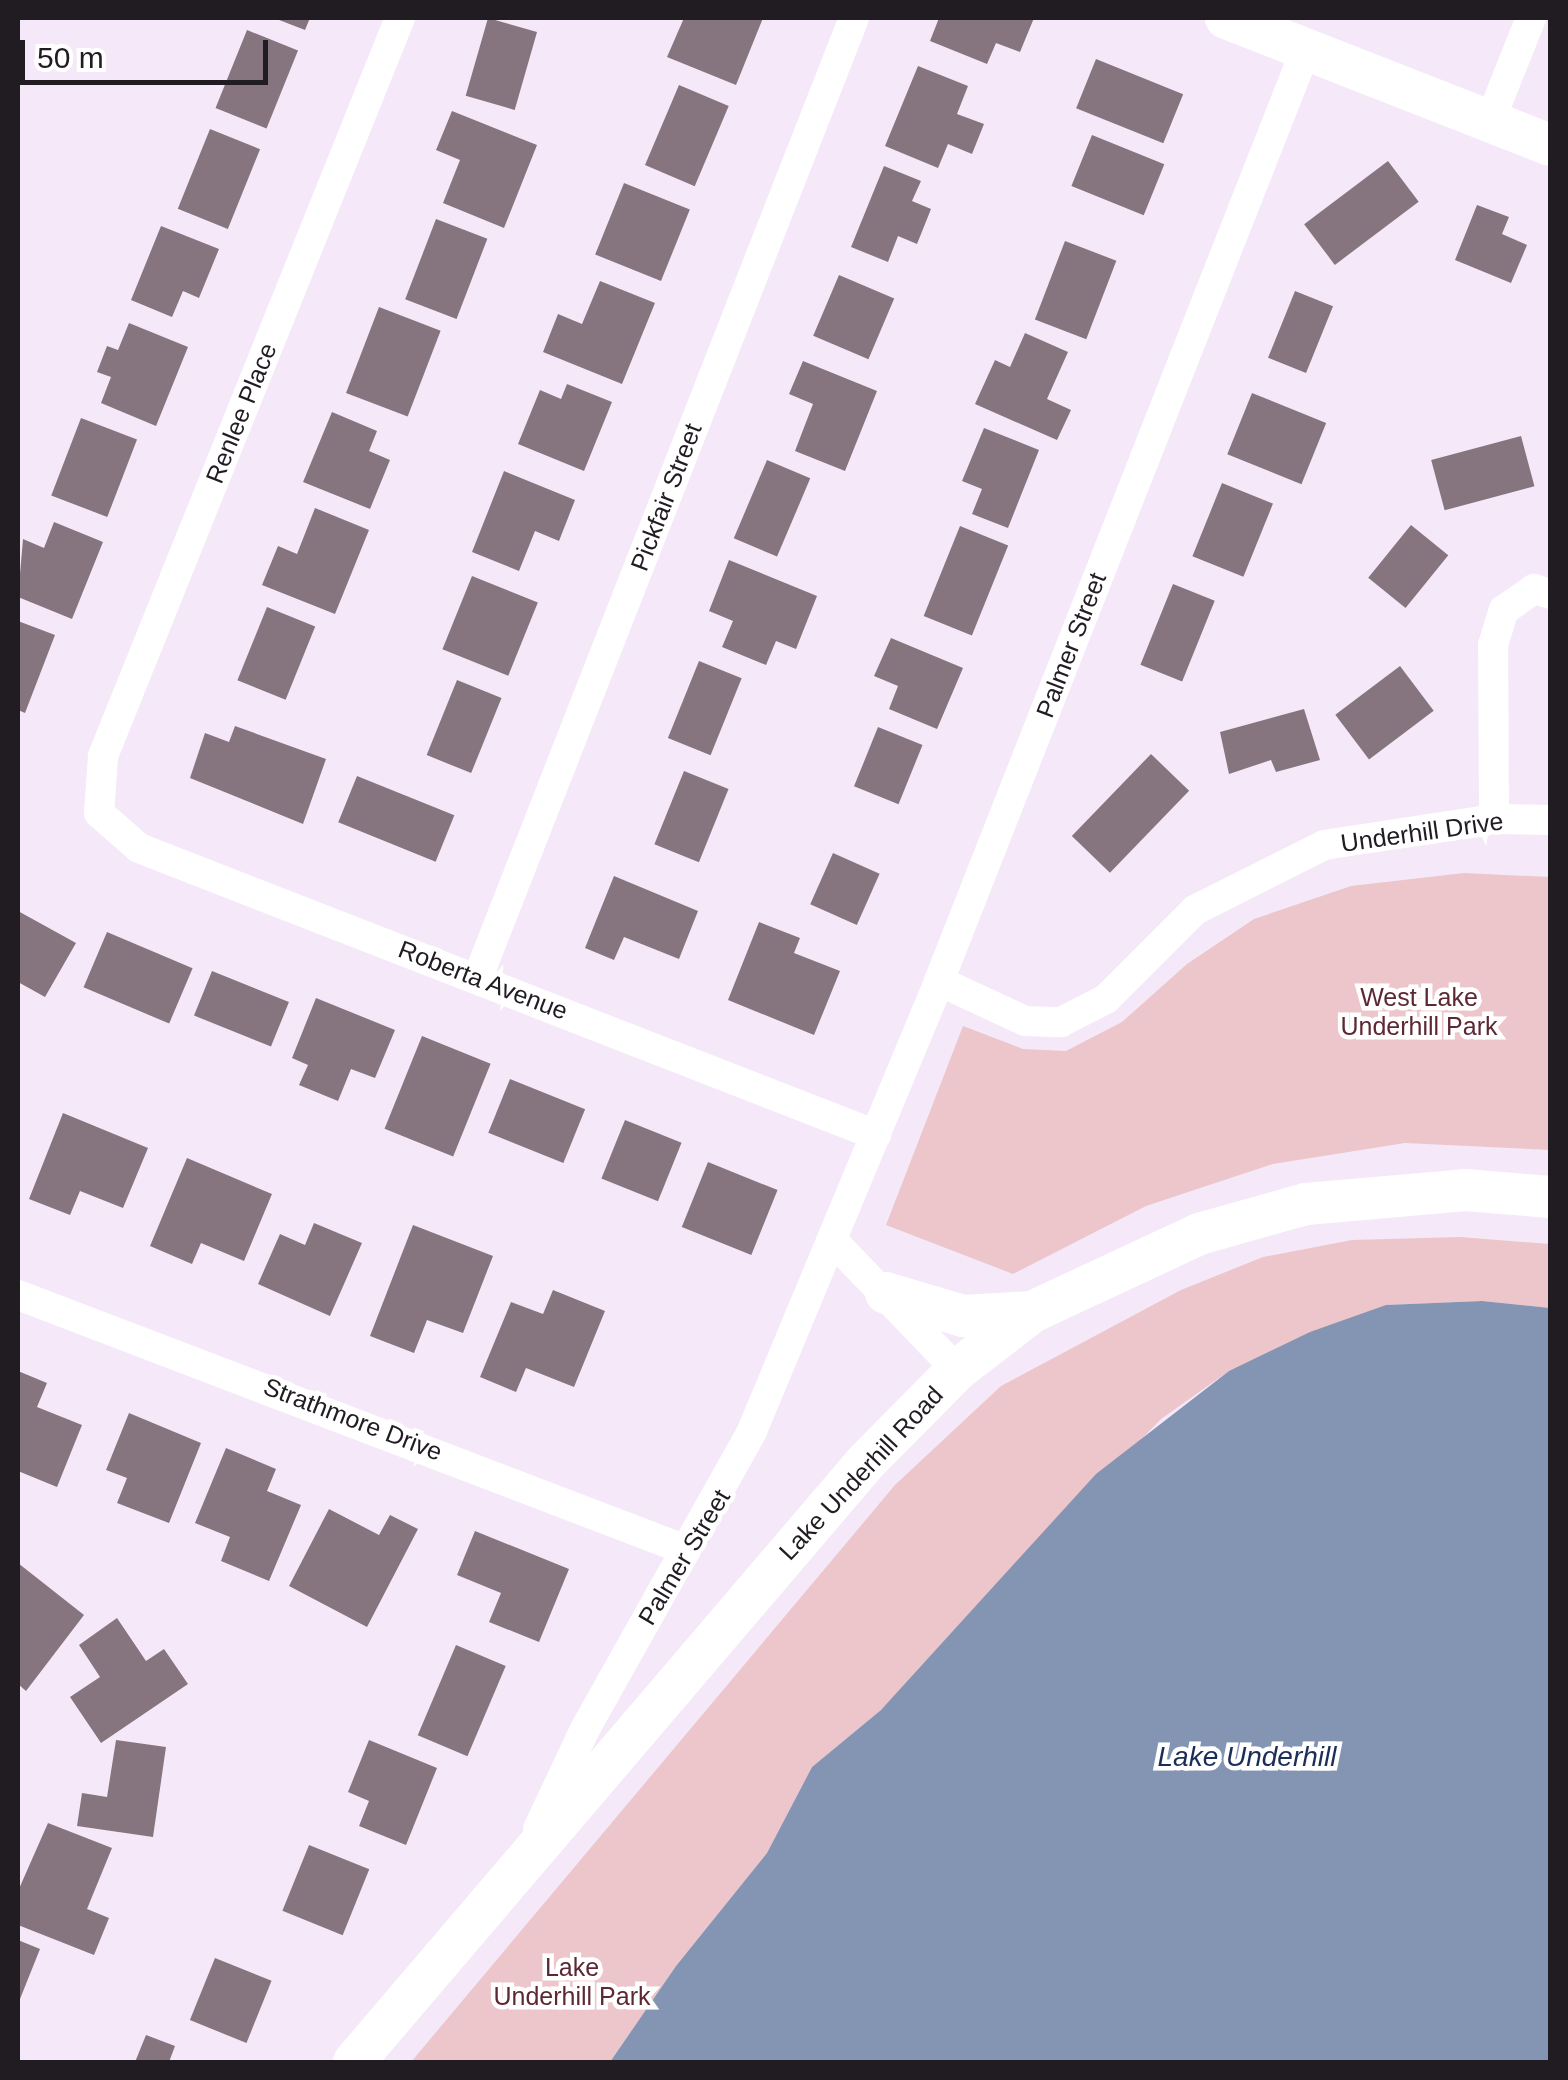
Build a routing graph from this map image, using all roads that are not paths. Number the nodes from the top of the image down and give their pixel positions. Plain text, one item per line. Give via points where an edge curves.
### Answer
1 (400, 18) edge
2 (854, 18) edge
3 (1226, 18) edge
4 (1531, 18) edge
5 (1306, 48) junction
6 (1490, 122) junction
7 (1550, 146) edge
8 (1550, 594) edge
9 (99, 814) joint
10 (1494, 819) junction
11 (1550, 820) edge
12 (478, 977) junction
13 (939, 981) junction
14 (876, 1135) junction
15 (1550, 1198) edge
16 (833, 1241) junction
17 (886, 1293) junction
18 (18, 1295) edge
19 (1032, 1312) junction
20 (957, 1370) junction
21 (686, 1550) junction
22 (521, 1866) junction
23 (354, 2062) edge

1 - 9 street, Renlee Place via 103,756
2 - 12 street, Pickfair Street
3 - 5 main road
4 - 6 street
5 - 6 main road
5 - 13 street, Palmer Street
6 - 7 main road
8 - 10 street via 1534,589 1504,610 1493,644
9 - 12 street, Roberta Avenue via 138,848
10 - 11 street, Underhill Drive
10 - 13 street, Underhill Drive via 1324,845 1195,910 1106,1000 1061,1022 1026,1021
12 - 14 street, Roberta Avenue
13 - 14 street, Palmer Street
14 - 16 street, Palmer Street
15 - 19 main road, Lake Underhill Road via 1465,1190 1306,1204 1199,1234
16 - 17 street
16 - 21 street, Palmer Street via 726,1487
17 - 19 main road via 963,1316
17 - 20 street
18 - 21 street, Strathmore Drive
19 - 20 main road, Lake Underhill Road
20 - 22 main road, Lake Underhill Road via 864,1463
21 - 22 street, Palmer Street via 585,1729
22 - 23 main road, Lake Underhill Road

